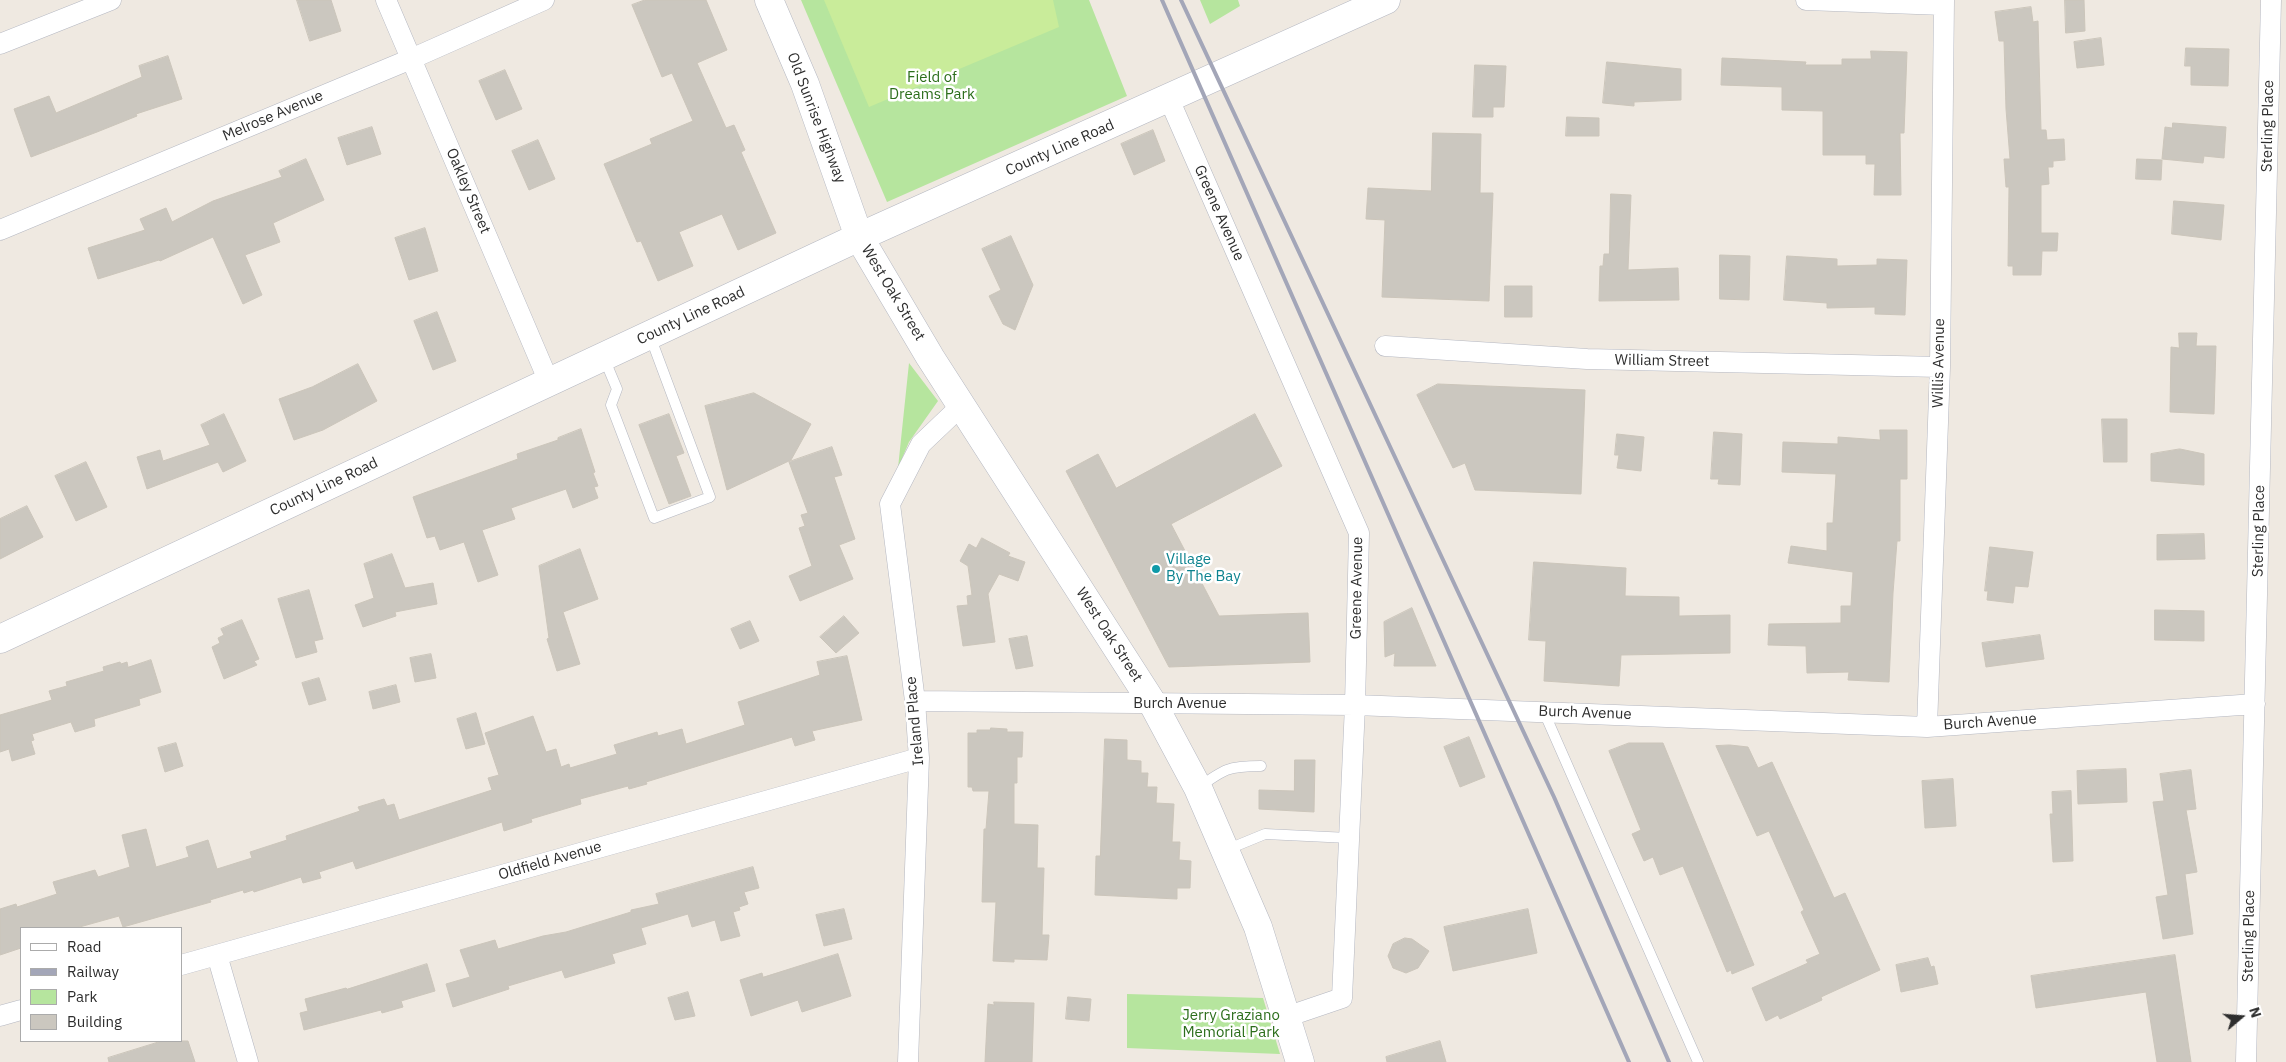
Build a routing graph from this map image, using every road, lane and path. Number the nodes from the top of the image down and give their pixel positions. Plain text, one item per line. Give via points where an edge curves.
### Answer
1 (111, 0) edge
2 (386, 0) edge
3 (544, 0) edge
4 (769, 0) edge
5 (1386, 0) edge
6 (1806, 0) edge
7 (2271, 0) edge
8 (1944, 2) edge
9 (0, 44) edge
10 (411, 59) junction
11 (1169, 99) junction
12 (0, 230) edge
13 (860, 237) junction
14 (650, 335) junction
15 (1385, 346) dead end
16 (603, 357) junction
17 (1940, 367) junction
18 (549, 382) junction
19 (961, 406) junction
20 (0, 640) edge
21 (915, 701) junction
22 (1153, 704) junction
23 (2255, 704) junction
24 (1355, 705) junction
25 (1544, 712) junction
26 (1926, 727) junction
27 (919, 758) junction
28 (1261, 766) dead end
29 (1198, 788) junction
30 (1349, 838) junction
31 (1225, 851) junction
32 (217, 954) junction
33 (182, 965) edge
34 (20, 1010) edge
35 (0, 1016) edge
36 (1286, 1017) junction
37 (248, 1062) edge
38 (908, 1062) edge
39 (1300, 1062) edge
40 (1698, 1062) edge
41 (2246, 1062) edge

1 - 9 street
2 - 10 street, Oakley Street
3 - 10 street, Melrose Avenue
4 - 13 main road, Old Sunrise Highway via 805,84
5 - 11 main road, County Line Road
6 - 8 street
7 - 23 street, Sterling Place
8 - 17 street, Willis Avenue
10 - 12 street, Melrose Avenue
10 - 18 street, Oakley Street
11 - 13 main road, County Line Road
11 - 24 street, Greene Avenue via 1359,533
13 - 14 main road, County Line Road
13 - 19 main road, West Oak Street
14 - 16 main road, County Line Road
14 - 16 lane via 710,497 654,518 611,405 617,389
15 - 17 street, William Street via 1587,359
16 - 18 main road, County Line Road
17 - 26 street, Willis Avenue
18 - 20 main road, County Line Road
19 - 21 street, Ireland Place via 921,444 890,504
19 - 22 main road, West Oak Street
21 - 22 street, Burch Avenue
21 - 27 street, Ireland Place
22 - 24 street, Burch Avenue
22 - 29 main road, West Oak Street
23 - 26 street, Burch Avenue
23 - 41 street, Sterling Place
24 - 25 street, Burch Avenue
24 - 30 street, Greene Avenue
25 - 26 street, Burch Avenue
25 - 40 lane
27 - 32 street, Oldfield Avenue
27 - 38 street, Ireland Place
28 - 29 lane via 1234,766
29 - 31 main road, West Oak Street
30 - 31 lane via 1265,834
30 - 36 street, Greene Avenue via 1342,998
31 - 36 main road, West Oak Street via 1258,927
32 - 33 street, Oldfield Avenue
32 - 37 street
34 - 35 street
36 - 39 main road, West Oak Street

